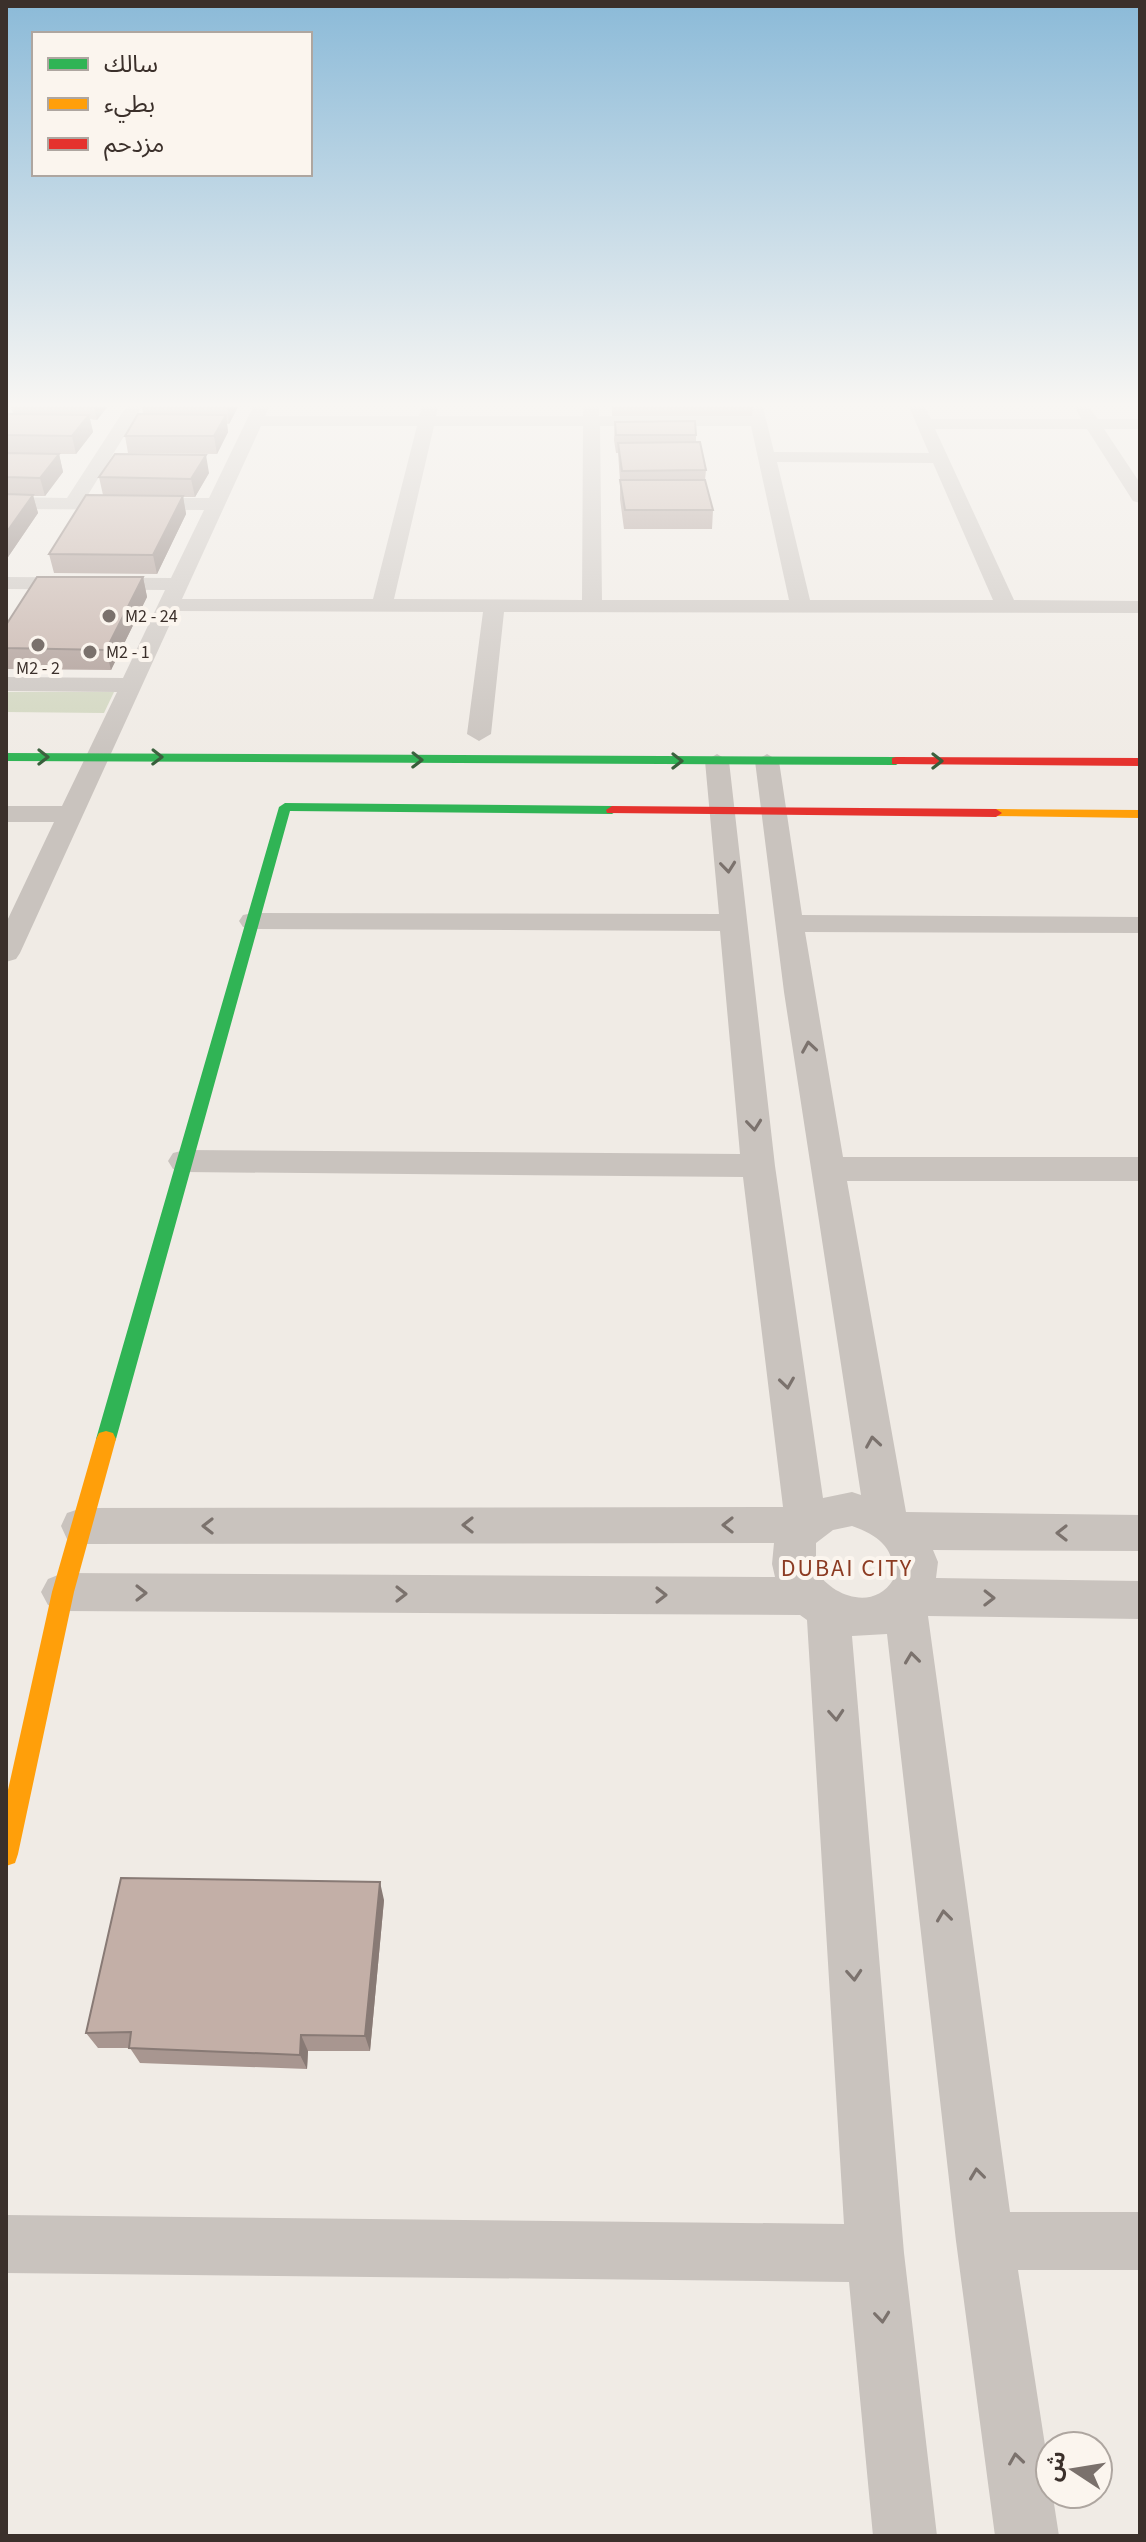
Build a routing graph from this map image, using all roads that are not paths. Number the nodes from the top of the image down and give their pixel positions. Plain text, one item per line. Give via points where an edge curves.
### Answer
1 (205, 526) edge
2 (401, 526) edge
3 (592, 526) edge
4 (782, 526) edge
5 (970, 526) edge
6 (6, 583) edge
7 (178, 584) junction
8 (382, 604) junction
9 (494, 604) junction
10 (168, 605) junction
11 (592, 605) junction
12 (801, 606) junction
13 (1006, 607) junction
14 (1140, 607) edge
15 (6, 684) edge
16 (131, 685) junction
17 (479, 734) dead end
18 (527, 734) dead end
19 (6, 757) edge
20 (98, 757) junction
21 (527, 761) junction
22 (717, 761) junction
23 (767, 761) junction
24 (1140, 762) edge
25 (722, 812) junction
26 (774, 812) junction
27 (6, 814) edge
28 (71, 814) junction
29 (1140, 814) edge
30 (253, 921) junction
31 (734, 923) junction
32 (790, 923) junction
33 (1140, 925) edge
34 (6, 953) edge
35 (741, 992) junction
36 (799, 992) junction
37 (185, 1161) junction
38 (758, 1166) junction
39 (829, 1169) junction
40 (1140, 1169) edge
41 (806, 1525) junction
42 (894, 1525) junction
43 (82, 1526) junction
44 (1140, 1533) edge
45 (63, 1592) junction
46 (908, 1600) junction
47 (1140, 1600) edge
48 (818, 1603) junction
49 (6, 1854) edge
50 (985, 2241) junction
51 (1140, 2241) edge
52 (6, 2244) edge
53 (875, 2253) junction
54 (905, 2536) edge
55 (1027, 2536) edge

1 - 7 street
2 - 8 street
3 - 11 street
4 - 12 street
5 - 13 street
6 - 7 street
7 - 10 street
8 - 9 street
8 - 10 street
9 - 11 street
9 - 17 street
10 - 16 street
11 - 12 street
12 - 13 street
13 - 14 street
15 - 16 street
16 - 20 street
18 - 21 street
19 -> 20 street
20 -> 21 street
20 - 28 street
21 -> 22 street
22 - 23 street
22 - 25 street
23 -> 24 street
23 - 26 street
25 - 26 street
25 - 30 street via 285,807
25 -> 31 street
26 - 29 street
26 - 32 street
27 - 28 street
28 - 34 street
30 - 31 street
30 - 37 street
31 - 35 street
32 - 33 street
32 - 36 street
35 - 36 street
35 -> 38 street
39 -> 36 street
37 - 38 street
37 - 43 street
38 -> 41 street
39 - 40 street
42 -> 39 street
41 - 42 street via 834,1510 870,1512
41 -> 43 street
41 - 48 street via 792,1551 793,1566
44 -> 42 street
42 - 46 street via 914,1547 919,1564 918,1581
43 - 45 street
45 -> 48 street
45 - 49 street
46 -> 47 street
46 - 48 street via 892,1612 861,1619
50 -> 46 street
48 -> 53 street
50 - 51 street
55 -> 50 street
52 - 53 street
53 -> 54 street

